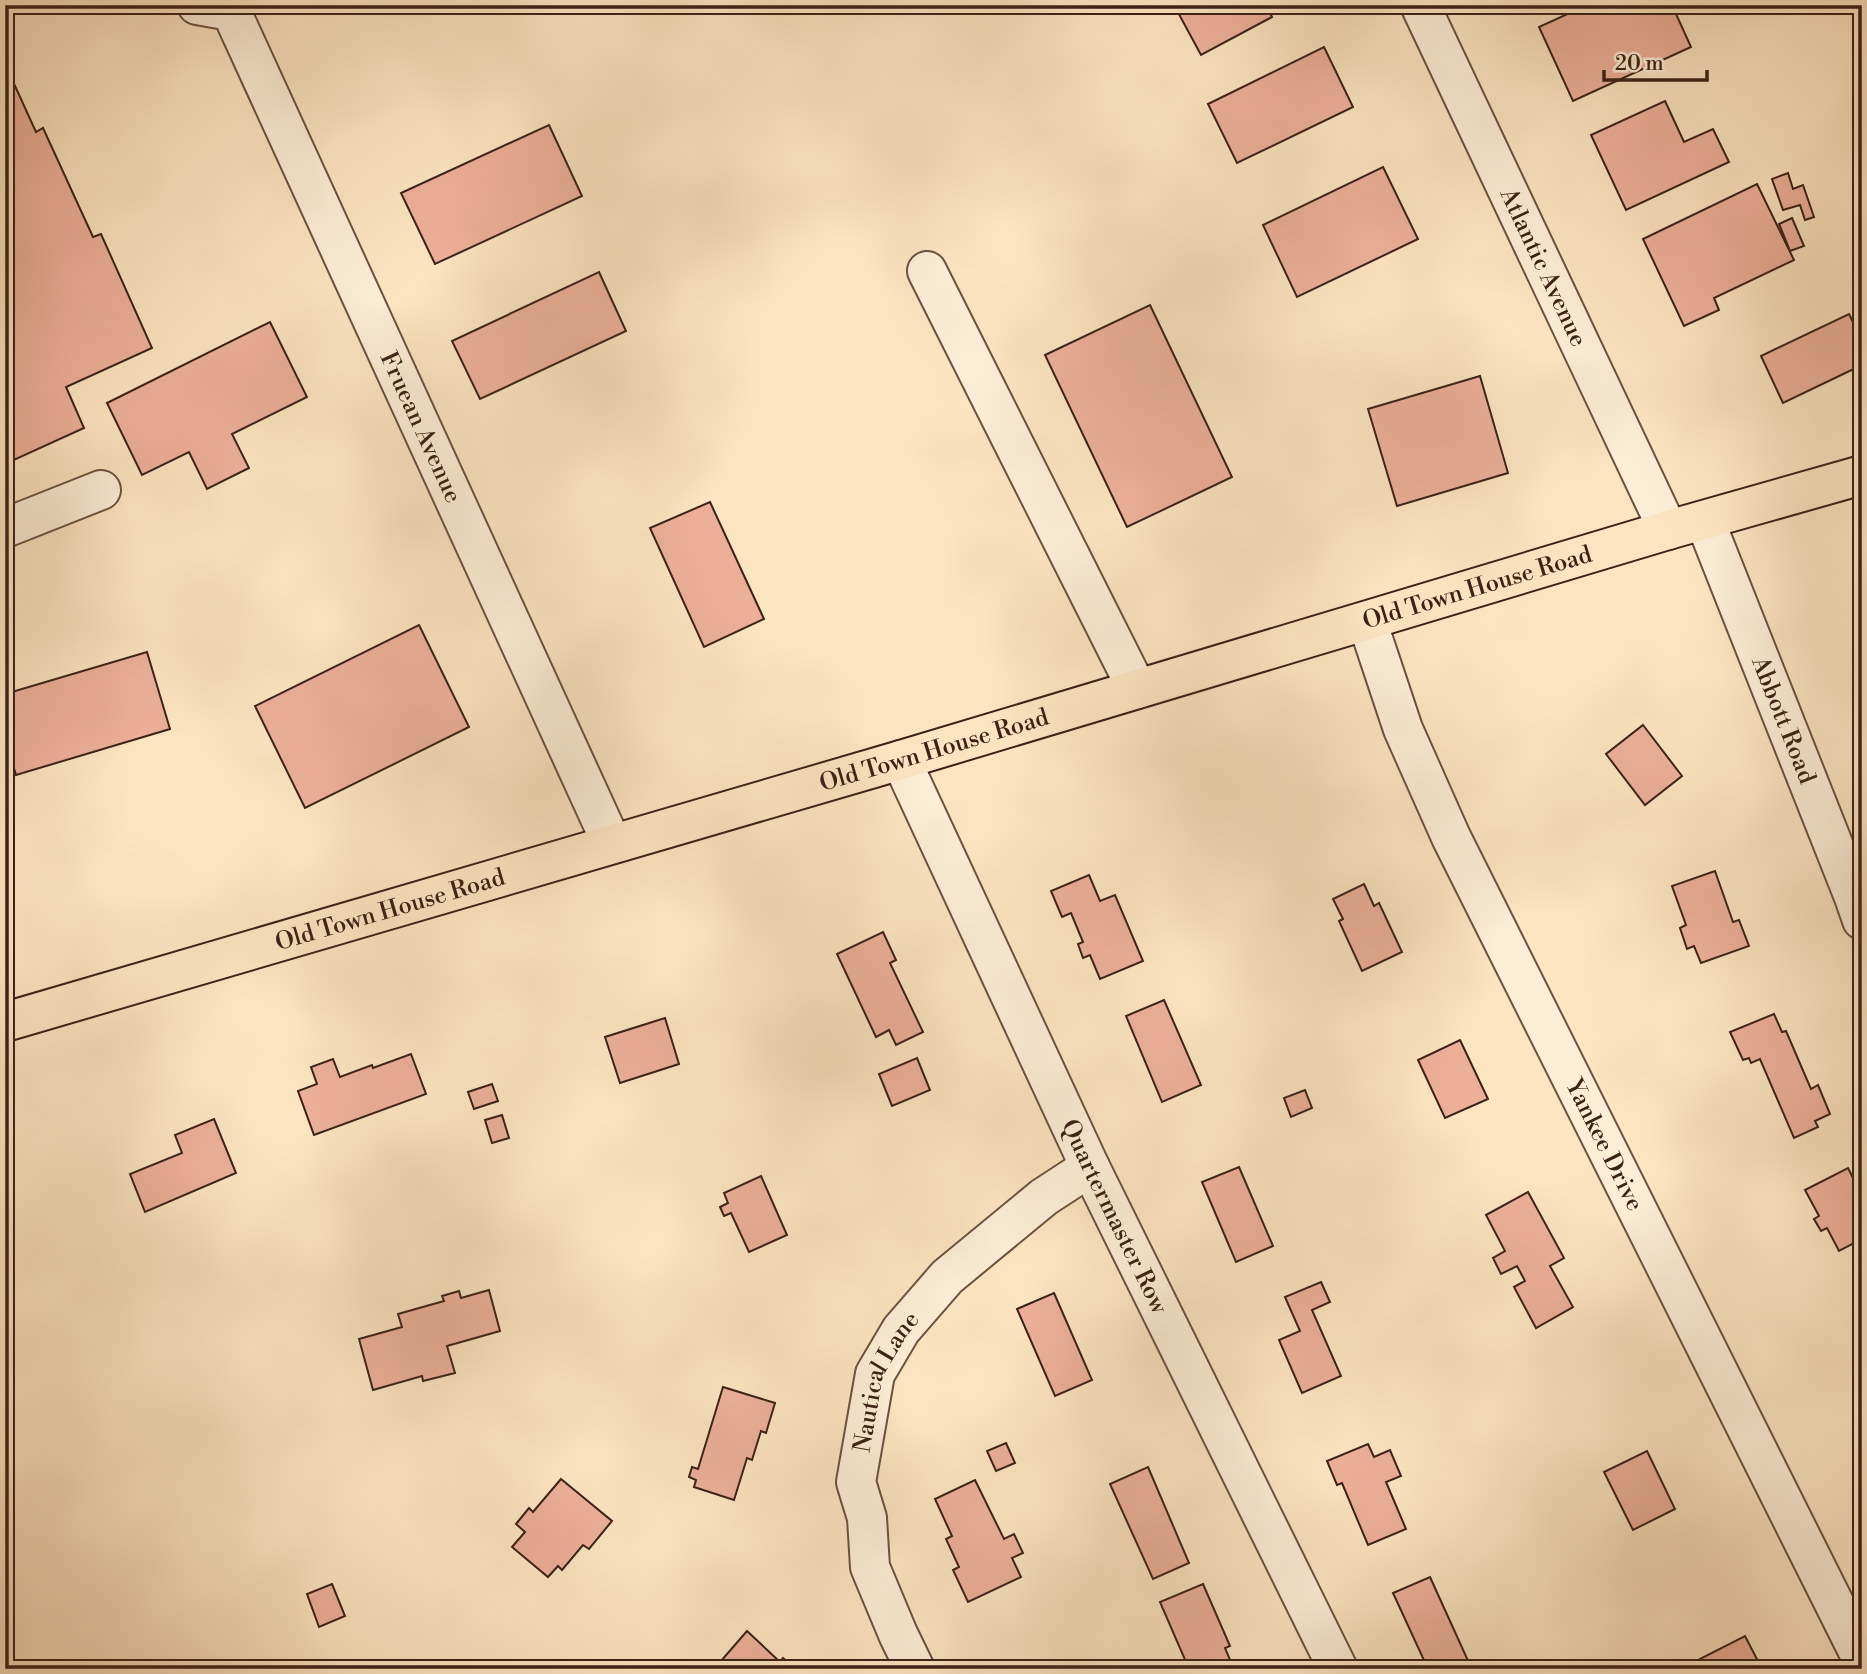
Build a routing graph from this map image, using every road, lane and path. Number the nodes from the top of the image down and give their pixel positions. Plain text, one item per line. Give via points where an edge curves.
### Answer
1 (1420, 5) edge
2 (213, 8) edge
3 (927, 271) dead end
4 (1862, 475) edge
5 (101, 490) dead end
6 (1705, 521) junction
7 (5, 528) edge
8 (1668, 530) junction
9 (1367, 621) junction
10 (1137, 690) junction
11 (901, 760) junction
12 (612, 844) junction
13 (1862, 920) edge
14 (5, 1022) edge
15 (1090, 1167) junction
16 (1862, 1659) edge
17 (915, 1669) edge
18 (1338, 1669) edge

1 - 8 street, Atlantic Avenue
2 - 12 street, Fruean Avenue
3 - 10 street
4 - 6 main road, Old Town House Road
5 - 7 street
6 - 8 main road, Old Town House Road
6 - 13 street, Abbott Road
8 - 9 main road, Old Town House Road
9 - 10 main road, Old Town House Road
9 - 16 street, Yankee Drive via 1403,729 1451,837
10 - 11 main road, Old Town House Road
11 - 12 main road, Old Town House Road
11 - 15 street, Quartermaster Row
12 - 14 main road, Old Town House Road
15 - 17 street, Nautical Lane via 1044,1197 947,1277 901,1329 875,1374 856,1482 867,1518 870,1567
15 - 18 street, Quartermaster Row

